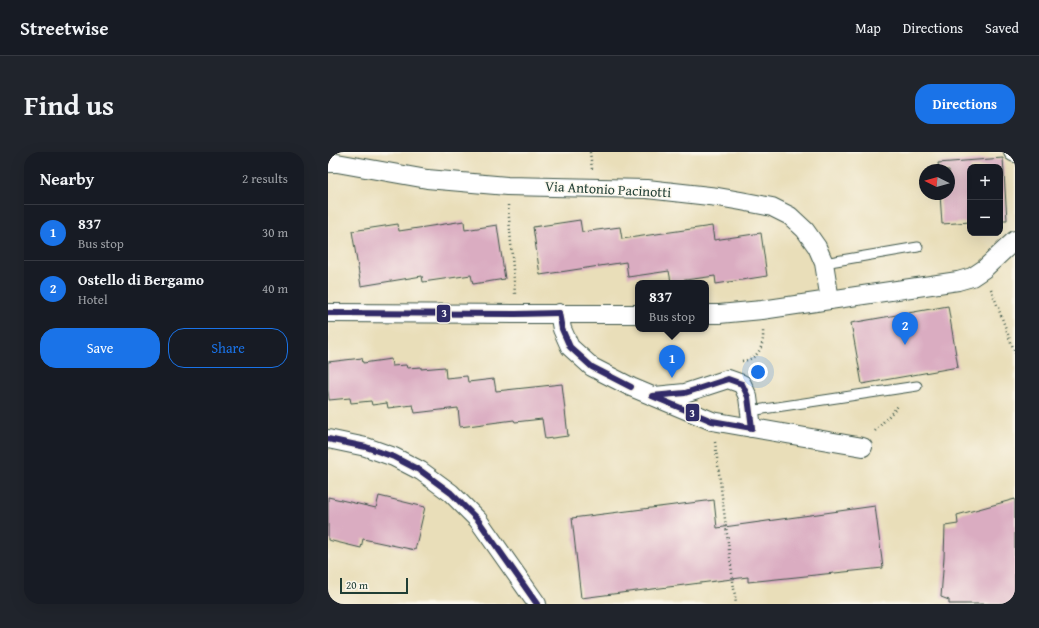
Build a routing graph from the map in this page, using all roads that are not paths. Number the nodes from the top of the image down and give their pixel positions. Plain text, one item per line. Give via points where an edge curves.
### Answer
1 (328, 163) edge
2 (1015, 240) edge
3 (918, 247) dead end
4 (824, 263) junction
5 (830, 300) junction
6 (328, 313) edge
7 (558, 313) junction
8 (635, 314) edge
9 (709, 314) edge
10 (917, 386) dead end
11 (652, 396) junction
12 (751, 420) junction
13 (328, 439) edge
14 (863, 447) dead end
15 (537, 604) edge

1 - 4 street, Via Antonio Pacinotti via 427,179 507,186 647,189 718,197 772,207 790,216 804,230 817,247
2 - 5 street via 972,277
3 - 4 lane
4 - 5 street, Via Antonio Pacinotti
5 - 9 street via 762,310
6 - 7 street
7 - 8 street
7 - 11 street via 570,347 592,367
10 - 12 lane
11 - 12 street via 712,421
11 - 12 street via 685,393 728,379 742,384 748,397
12 - 14 street
13 - 15 street via 366,447 394,457 421,471 451,493 478,520

